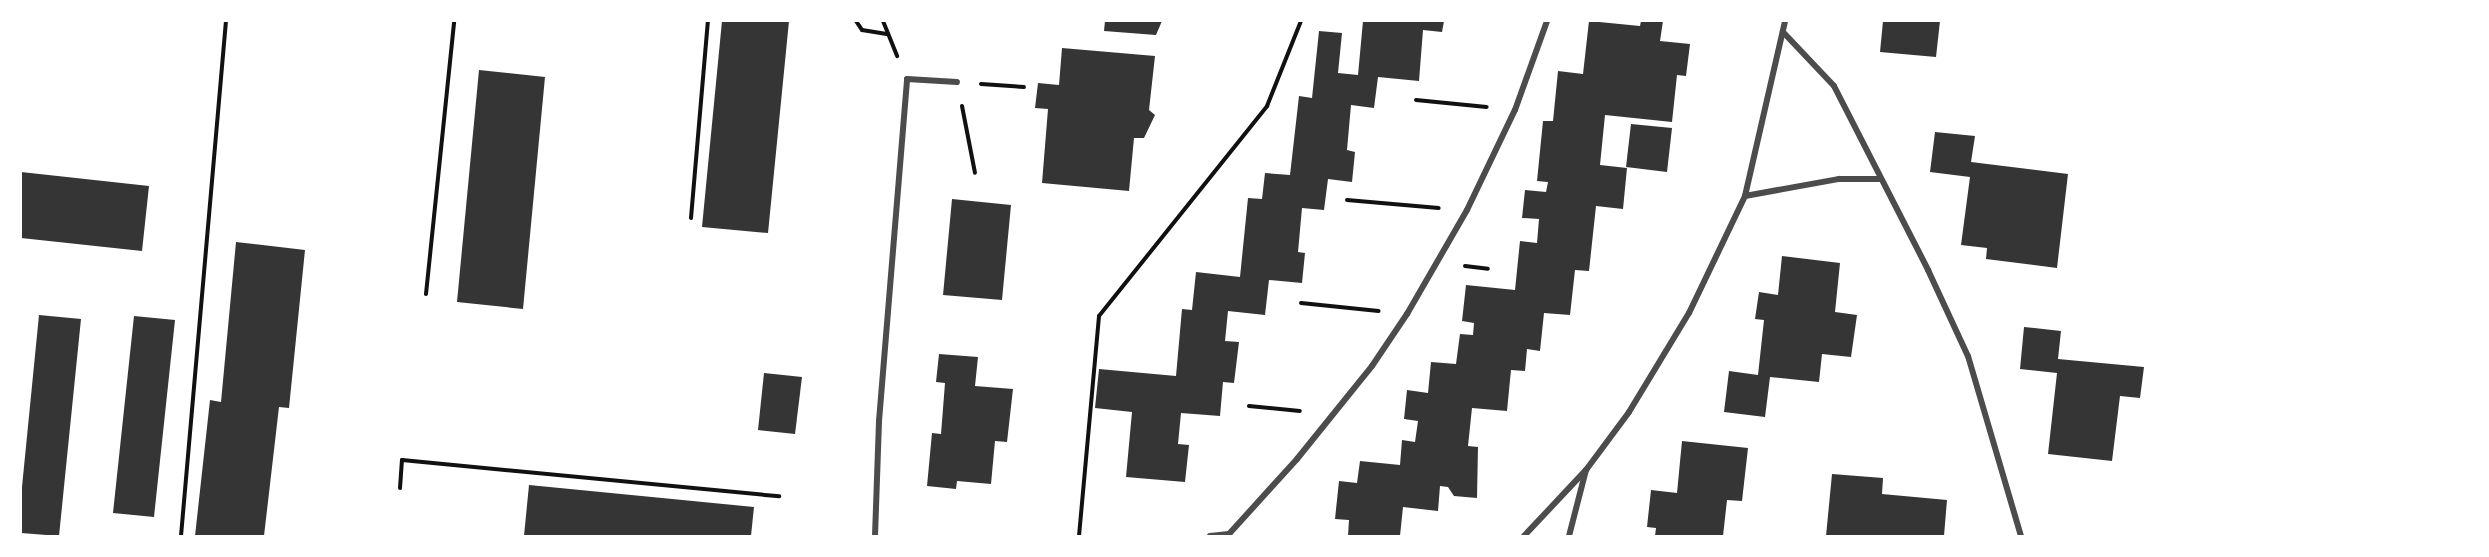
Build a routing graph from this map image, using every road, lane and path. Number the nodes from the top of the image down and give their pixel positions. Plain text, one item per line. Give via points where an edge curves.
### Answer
1 (226, 21) edge
2 (454, 21) edge
3 (708, 21) edge
4 (856, 21) edge
5 (883, 21) edge
6 (1301, 21) edge
7 (1547, 21) edge
8 (1785, 21) edge
9 (1783, 32) junction
10 (887, 34) junction
11 (907, 79) junction
12 (957, 82) junction
13 (1024, 87) dead end
14 (1416, 100) dead end
15 (1515, 110) junction
16 (975, 173) dead end
17 (1880, 179) junction
18 (1745, 196) junction
19 (1347, 200) dead end
20 (1467, 210) junction
21 (691, 218) dead end
22 (426, 294) dead end
23 (1301, 303) dead end
24 (1407, 314) junction
25 (1249, 406) dead end
26 (1334, 415) junction
27 (1586, 470) junction
28 (400, 488) dead end
29 (779, 496) dead end
30 (1229, 535) edge
31 (181, 536) edge
32 (875, 536) edge
33 (1079, 536) edge
34 (1210, 536) edge
35 (1524, 536) edge
36 (1569, 536) edge
37 (2021, 536) edge

1 - 31 path
2 - 22 path
3 - 21 path
4 - 10 path via 862,30
5 - 10 path
6 - 33 path via 1267,106 1099,316
7 - 15 street
8 - 9 street
9 - 17 street via 1834,86
9 - 18 street
10 - 11 path
11 - 12 street
11 - 32 street via 879,421
12 - 13 path
12 - 16 path
14 - 15 path
15 - 20 street
17 - 18 street via 1839,179
17 - 37 street via 1968,356
18 - 27 street via 1689,313 1629,412
19 - 20 path
20 - 24 street
23 - 24 path
24 - 26 street
25 - 26 path
26 - 30 street
27 - 35 street
27 - 36 street
28 - 29 path via 402,460
30 - 34 street

